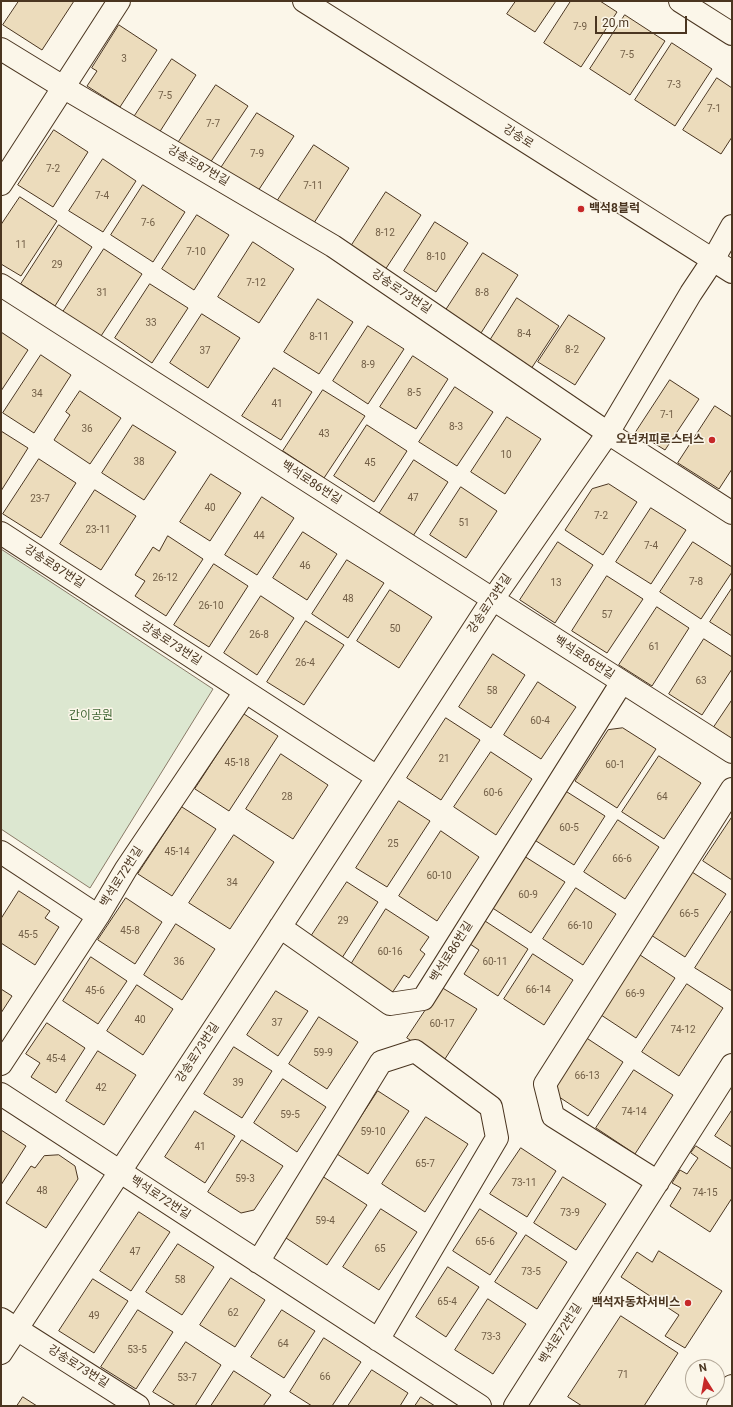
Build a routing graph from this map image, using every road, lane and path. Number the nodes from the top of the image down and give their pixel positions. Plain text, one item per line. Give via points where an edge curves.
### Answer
1 (118, 1) edge
2 (304, 1) edge
3 (680, 1) edge
4 (732, 34) edge
5 (1, 49) edge
6 (63, 87) junction
7 (1, 184) edge
8 (732, 226) edge
9 (333, 246) joint
10 (713, 260) junction
11 (732, 272) edge
12 (1, 285) edge
13 (608, 433) junction
14 (732, 514) edge
15 (1, 533) edge
16 (493, 599) junction
17 (107, 602) joint
18 (622, 682) junction
19 (245, 692) junction
20 (732, 752) edge
21 (377, 777) junction
22 (732, 789) edge
23 (1, 852) edge
24 (98, 916) junction
25 (280, 927) junction
26 (1, 1064) edge
27 (732, 1065) edge
28 (1, 1094) edge
29 (120, 1172) junction
30 (658, 1182) junction
31 (258, 1262) junction
32 (9, 1324) edge
33 (378, 1340) junction
34 (1, 1353) edge
35 (732, 1386) edge
36 (138, 1406) edge
37 (480, 1406) edge
38 (515, 1406) edge
39 (718, 1406) edge

1 - 6 street
2 - 10 street, 강송로
3 - 4 street
5 - 6 street, 강송로87번길
6 - 7 street
6 - 9 street, 강송로87번길
8 - 10 street, 강송로73번길
9 - 13 street, 강송로73번길
10 - 11 street, 강송로
10 - 13 street, 강송로73번길
12 - 16 street, 백석로86번길
13 - 14 street, 강송로73번길
13 - 16 street, 강송로73번길
15 - 17 street, 강송로87번길
16 - 18 street, 백석로86번길
16 - 21 street, 강송로73번길
17 - 19 street, 강송로73번길
18 - 20 street, 백석로86번길
18 - 25 street, 백석로86번길 via 423,999 390,1004
19 - 21 street, 강송로73번길
19 - 24 street, 백석로72번길 via 126,869
21 - 25 street, 강송로73번길
22 - 30 street via 545,1084 553,1116
23 - 24 street
24 - 26 street, 백석로72번길
25 - 29 street, 강송로73번길
27 - 30 street
28 - 29 street, 백석로72번길
29 - 31 street, 백석로72번길
29 - 32 street, 강송로73번길
30 - 38 street, 백석로72번길
31 - 33 street, 백석로72번길
31 - 33 street via 381,1062 415,1051 491,1107 497,1138
32 - 34 street, 강송로73번길
32 - 36 street, 강송로73번길
33 - 37 street, 백석로72번길
35 - 39 street

